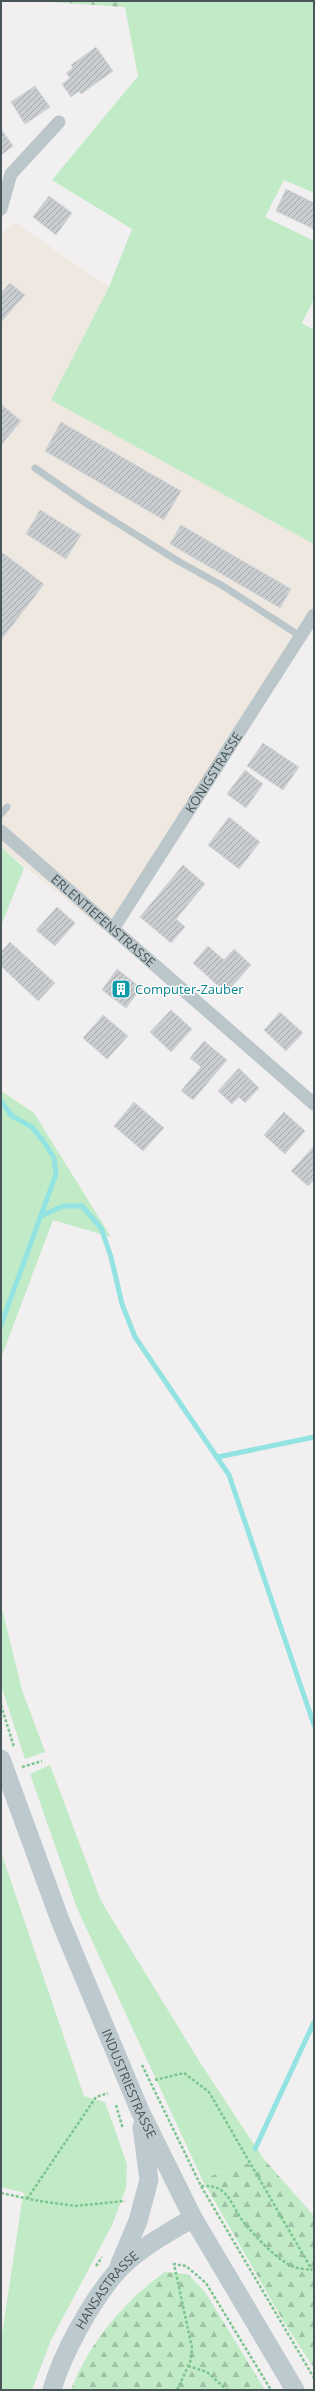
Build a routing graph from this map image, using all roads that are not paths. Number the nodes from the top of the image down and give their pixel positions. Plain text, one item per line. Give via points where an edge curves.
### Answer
1 (59, 122) dead end
2 (1, 209) edge
3 (34, 468) dead end
4 (314, 615) edge
5 (300, 636) junction
6 (6, 808) dead end
7 (1, 814) edge
8 (1, 831) edge
9 (113, 929) junction
10 (314, 1104) edge
11 (12, 1758) edge
12 (140, 2111) junction
13 (193, 2218) junction
14 (114, 2274) junction
15 (52, 2390) edge
16 (295, 2390) edge

1 - 2 street via 11,174
3 - 5 lane via 87,504
4 - 5 street, KÖNIGSTRASSE
5 - 9 street, KÖNIGSTRASSE
6 - 7 lane
8 - 9 street, ERLENTIEFENSTRASSE
9 - 10 street, ERLENTIEFENSTRASSE
11 - 12 street, INDUSTRIESTRASSE via 58,1913
12 - 13 street, INDUSTRIESTRASSE
12 - 14 street via 149,2180 136,2228
13 - 14 street, HANSASTRASSE via 146,2247
13 - 16 street, INDUSTRIESTRASSE
14 - 15 street, HANSASTRASSE via 67,2352

